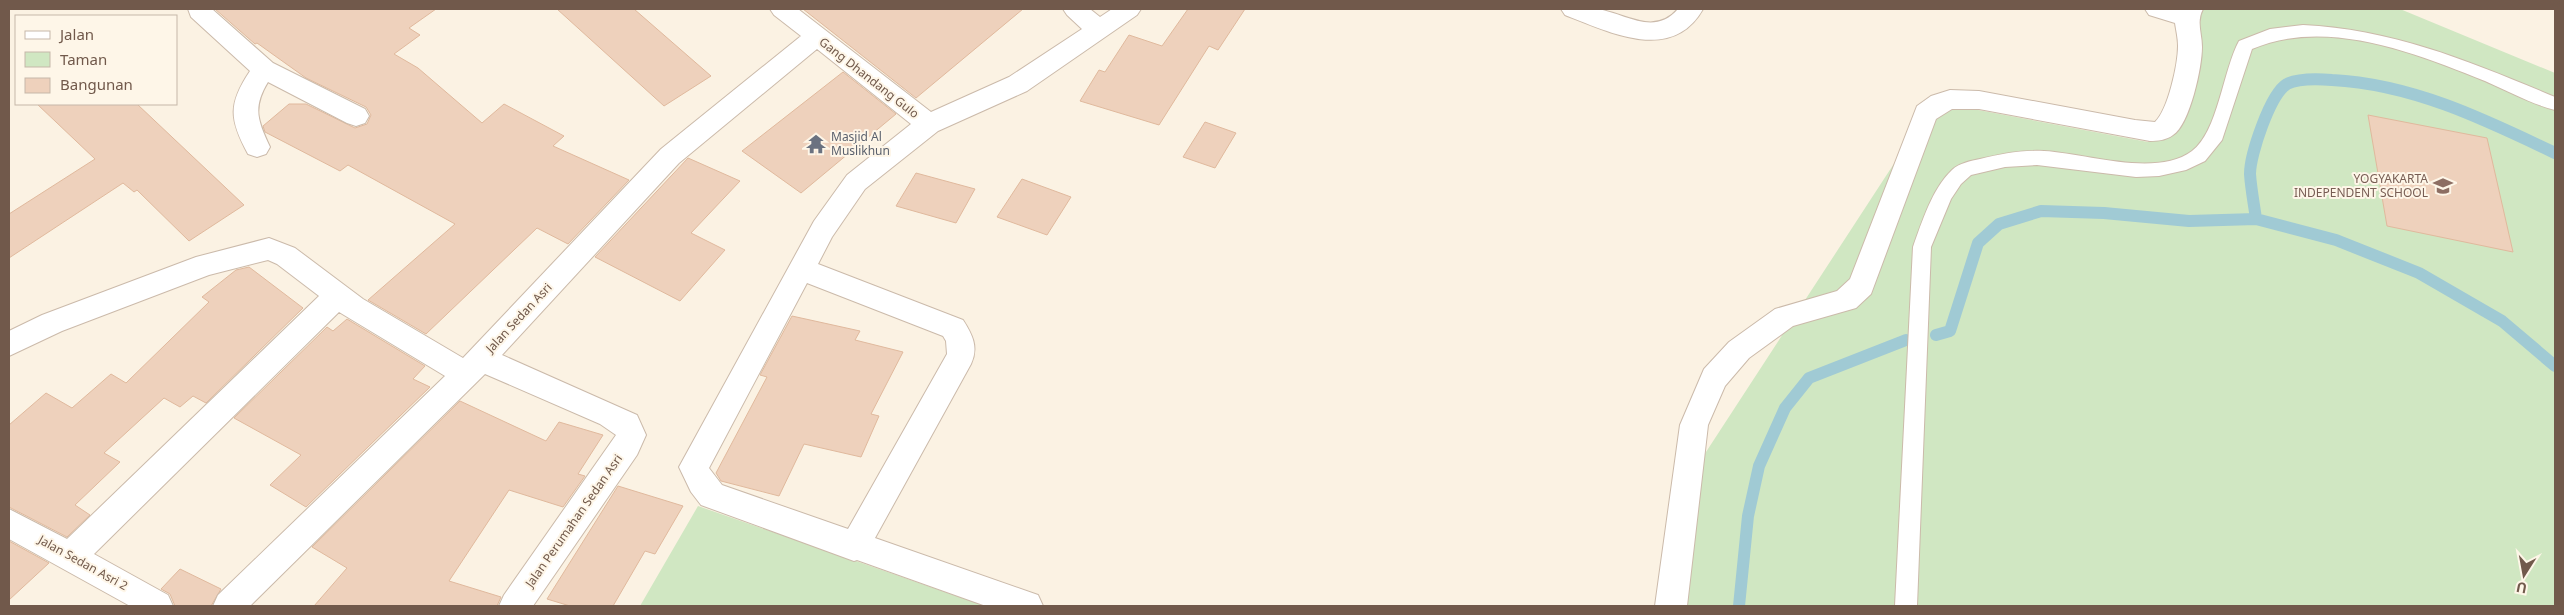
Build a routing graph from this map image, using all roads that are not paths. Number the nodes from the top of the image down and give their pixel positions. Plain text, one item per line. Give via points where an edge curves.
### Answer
1 (200, 9) edge
2 (782, 9) edge
3 (1075, 9) edge
4 (1129, 9) edge
5 (1573, 9) edge
6 (1691, 9) edge
7 (2158, 9) edge
8 (2189, 13) edge
9 (1098, 29) junction
10 (816, 37) junction
11 (264, 69) junction
12 (2555, 104) edge
13 (356, 116) dead end
14 (928, 124) junction
15 (257, 148) dead end
16 (800, 269) junction
17 (338, 295) junction
18 (9, 344) edge
19 (473, 366) junction
20 (9, 523) edge
21 (854, 547) junction
22 (70, 556) junction
23 (157, 606) edge
24 (229, 606) edge
25 (515, 606) edge
26 (1027, 606) edge
27 (1671, 606) edge
28 (1906, 606) edge

1 - 11 street
2 - 10 street, Gang Dhandang Gulo
3 - 9 street
4 - 9 street, Gang Dhandang Gulo
5 - 6 street via 1642,32 1658,32 1677,25 1685,20
7 - 8 street
8 - 27 street via 2189,55 2178,104 2170,124 2164,129 2154,132 2135,130 1979,100 1950,99 1926,113 1861,286 1846,300 1785,317 1739,350 1714,378 1694,425
9 - 14 street, Gang Dhandang Gulo via 1018,84
10 - 14 street, Gang Dhandang Gulo
10 - 19 street, Jalan Sedan Asri via 670,156
11 - 13 street
11 - 15 street via 248,94 243,117
12 - 28 lane via 2442,58 2395,44 2358,35 2306,30 2269,35 2245,45 2213,140 2206,152 2181,166 2147,171 2045,158 2004,159 1960,172 1938,206 1922,247
14 - 16 street via 856,182
16 - 21 street via 694,467 712,495
16 - 21 street via 953,328 960,339 961,355
17 - 18 street via 286,256 269,249 206,265 52,323
17 - 19 street
17 - 22 street
19 - 24 street, Jalan Sedan Asri
19 - 25 street, Jalan Perumahan Sedan Asri via 627,424 631,434 627,446
20 - 22 street, Jalan Sedan Asri 2
21 - 26 street
22 - 23 street, Jalan Sedan Asri 2

